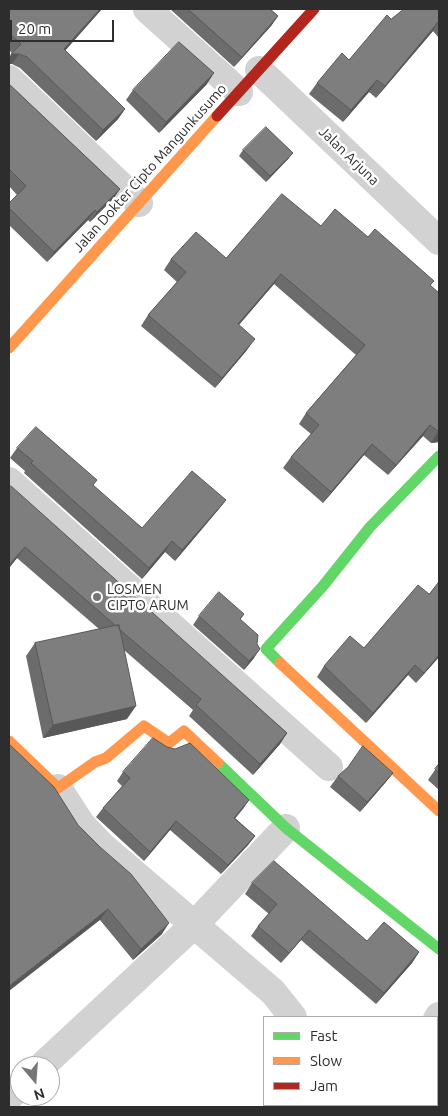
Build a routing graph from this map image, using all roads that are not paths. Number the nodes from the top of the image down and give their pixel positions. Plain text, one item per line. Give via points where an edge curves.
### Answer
1 (147, 9) edge
2 (314, 9) edge
3 (259, 70) junction
4 (9, 79) edge
5 (239, 92) junction
6 (139, 203) junction
7 (439, 241) edge
8 (9, 348) edge
9 (439, 456) edge
10 (9, 480) edge
11 (9, 741) edge
12 (329, 767) dead end
13 (58, 788) junction
14 (439, 811) edge
15 (286, 828) junction
16 (195, 924) junction
17 (439, 949) edge
18 (292, 1016) edge
19 (53, 1056) edge

1 - 5 street
2 - 3 street, Jalan Dokter Cipto Mangunkusumo
3 - 5 street, Jalan Dokter Cipto Mangunkusumo
3 - 7 street, Jalan Arjuna
4 - 6 street
5 - 6 street, Jalan Dokter Cipto Mangunkusumo
6 - 8 street, Jalan Dokter Cipto Mangunkusumo
9 - 14 street via 370,527 323,586 266,649
10 - 12 street
11 - 13 street
13 - 15 street via 106,758 144,726 169,743 184,731
13 - 16 street via 82,825 102,846
15 - 16 street
15 - 17 street
16 - 18 street via 273,992
16 - 19 street

